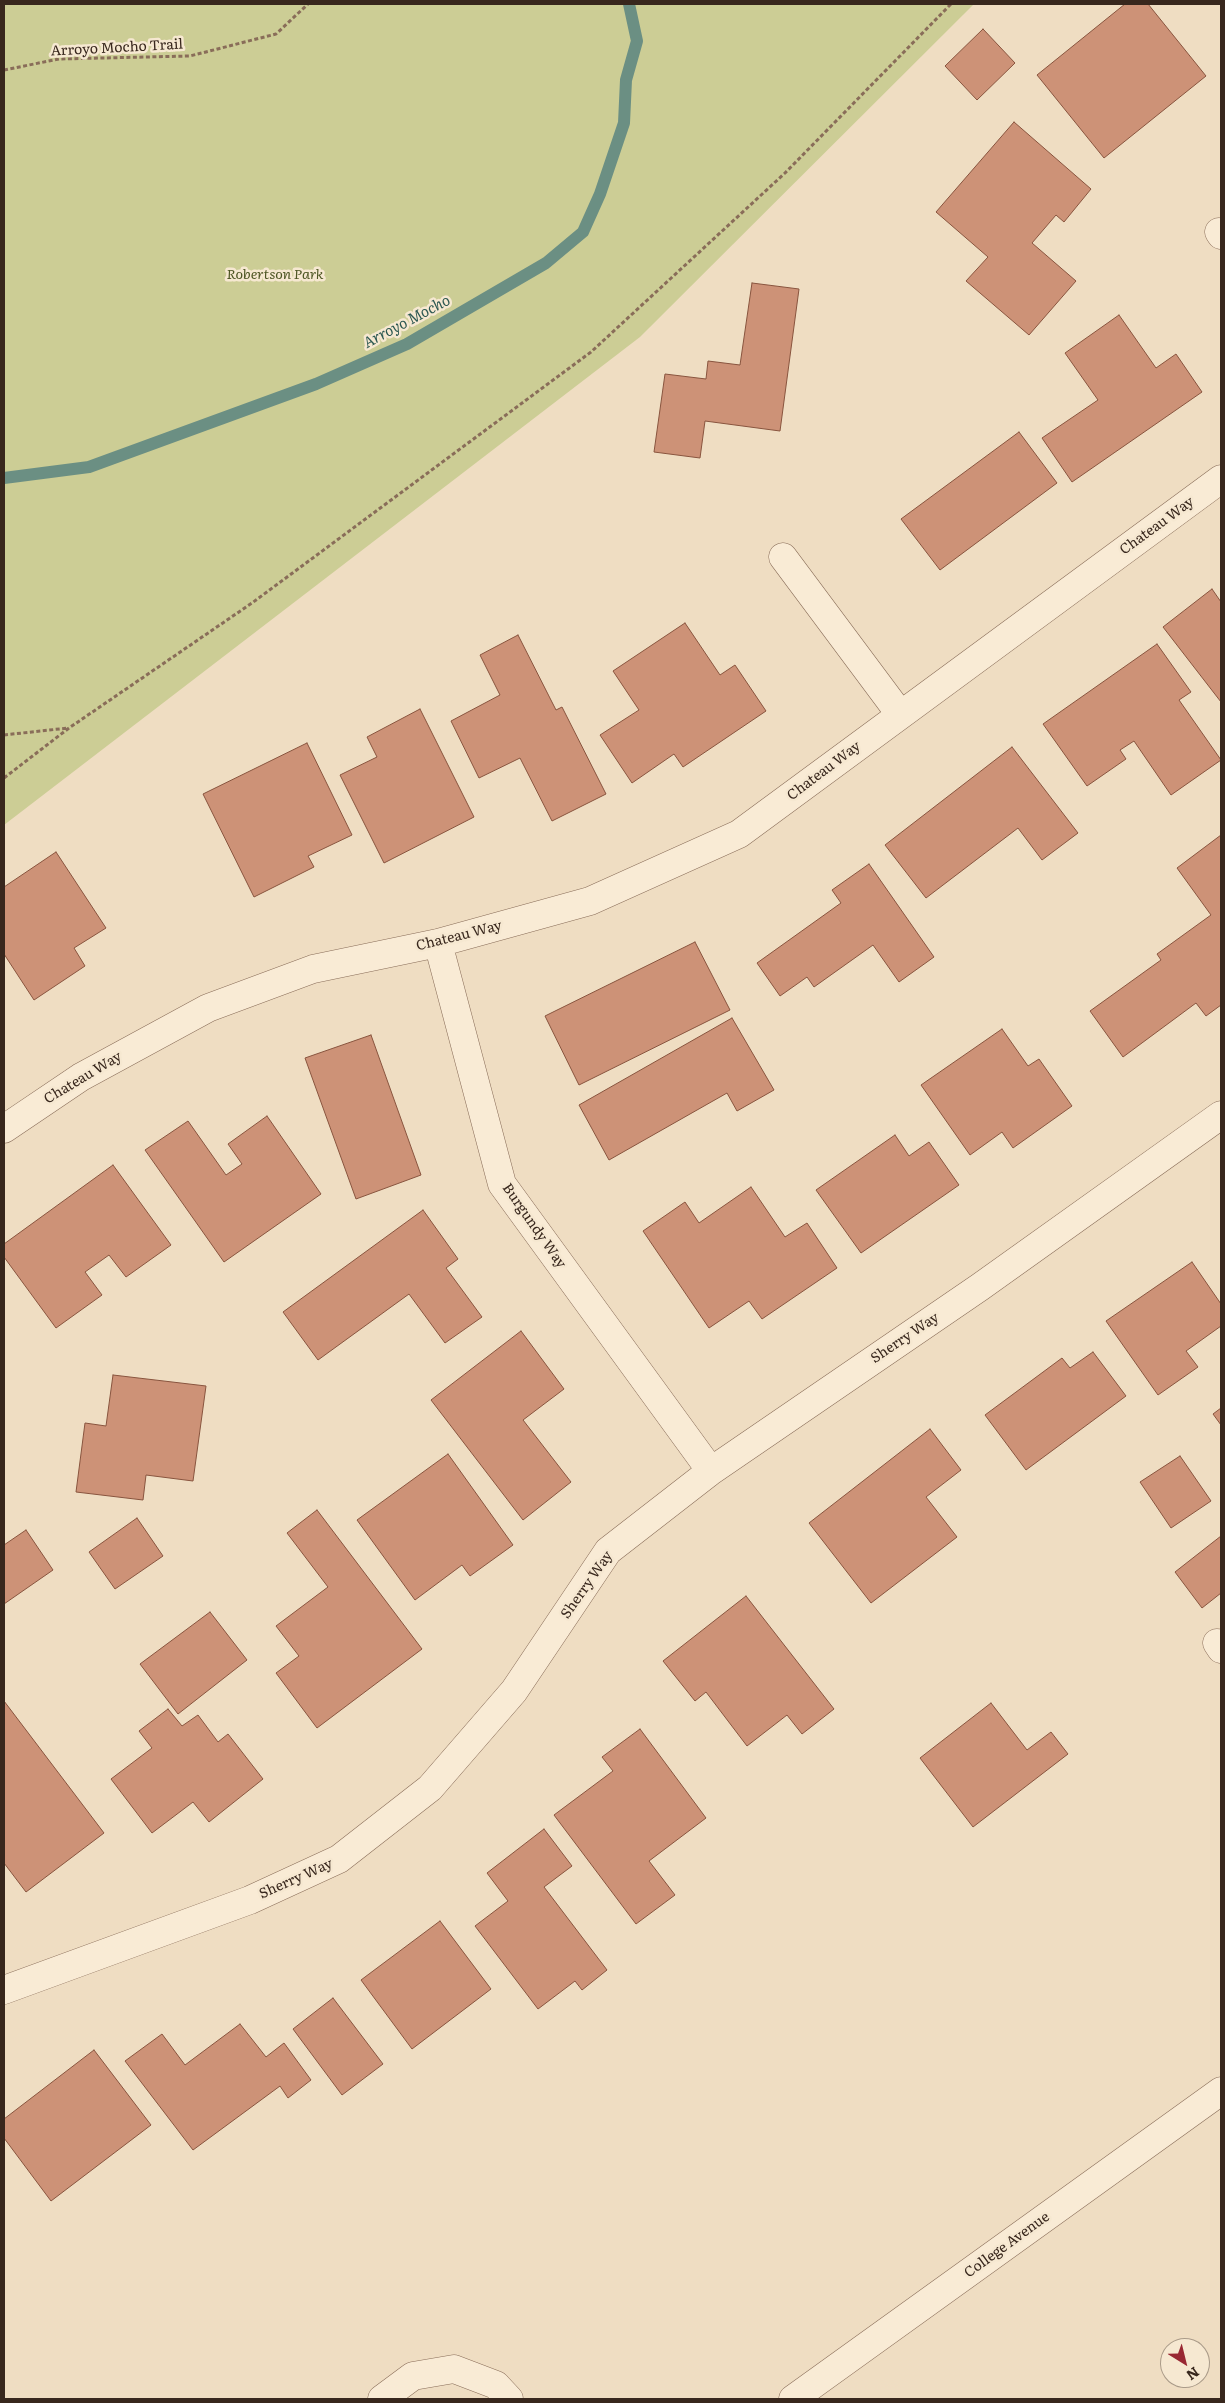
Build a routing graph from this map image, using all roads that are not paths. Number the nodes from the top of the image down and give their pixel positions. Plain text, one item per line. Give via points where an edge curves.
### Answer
1 (1221, 479) edge
2 (783, 557) dead end
3 (900, 714) junction
4 (438, 943) junction
5 (1221, 1116) edge
6 (4, 1129) edge
7 (711, 1471) junction
8 (4, 1990) edge
9 (1221, 2091) edge
10 (382, 2399) edge
11 (509, 2399) edge
12 (792, 2399) edge

1 - 3 street, Chateau Way
2 - 3 street
3 - 4 street, Chateau Way via 739,834 590,901
4 - 6 street, Chateau Way via 313,969 208,1008 81,1077
4 - 7 street, Burgundy Way via 502,1184
5 - 7 street, Sherry Way
7 - 8 street, Sherry Way via 608,1552 514,1691 436,1780 339,1860 250,1900
9 - 12 street, College Avenue
10 - 11 street via 413,2376 454,2369 496,2385

